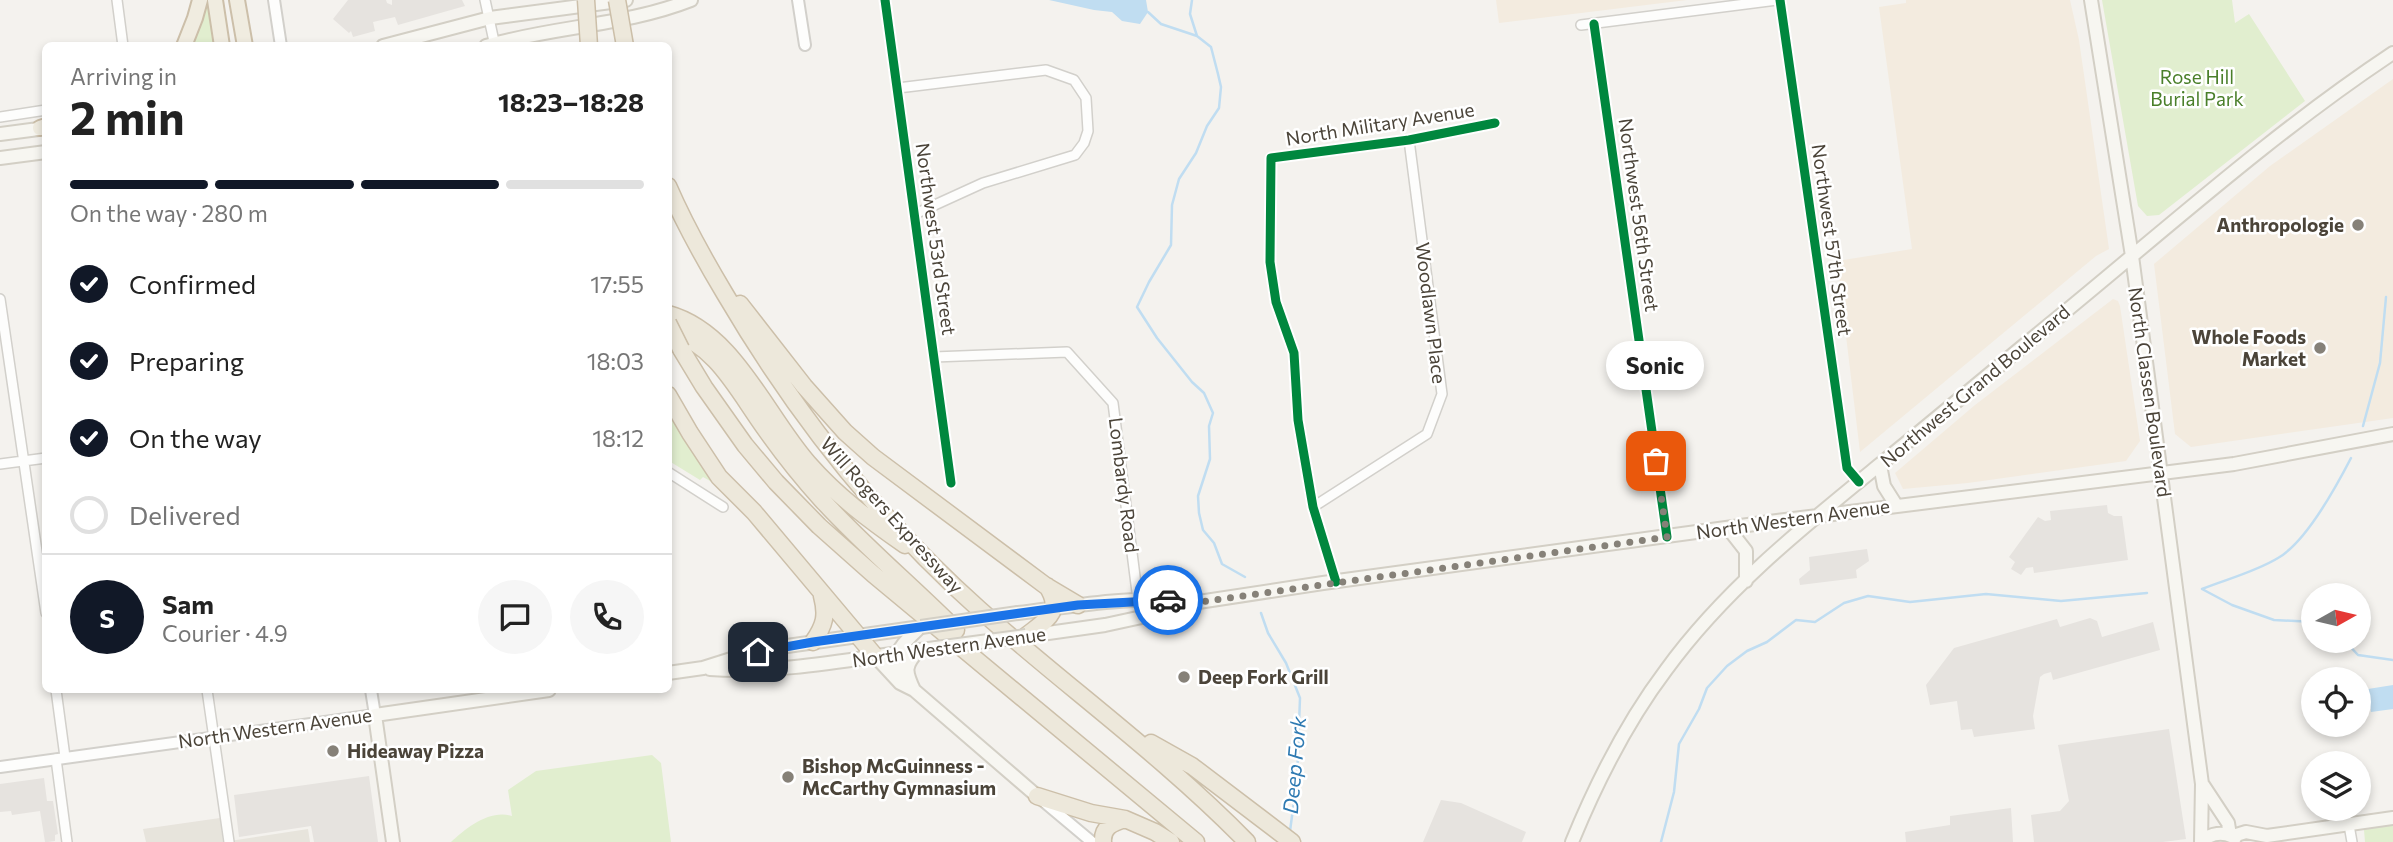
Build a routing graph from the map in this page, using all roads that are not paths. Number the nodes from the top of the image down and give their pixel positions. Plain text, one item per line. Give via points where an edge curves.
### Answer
1 (117, 0) edge
2 (200, 0) edge
3 (215, 0) edge
4 (237, 0) edge
5 (274, 0) edge
6 (485, 0) edge
7 (586, 0) edge
8 (617, 0) edge
9 (626, 0) edge
10 (691, 0) edge
11 (799, 0) edge
12 (885, 0) edge
13 (1779, 0) edge
14 (2091, 0) edge
15 (490, 18) junction
16 (1594, 24) junction
17 (1581, 26) dead end
18 (122, 42) edge
19 (186, 42) edge
20 (221, 42) edge
21 (244, 42) edge
22 (280, 42) edge
23 (398, 42) edge
24 (491, 42) edge
25 (504, 42) edge
26 (589, 42) edge
27 (624, 42) edge
28 (805, 45) dead end
29 (2393, 53) edge
30 (898, 88) junction
31 (42, 111) edge
32 (0, 117) edge
33 (1494, 123) dead end
34 (42, 127) edge
35 (0, 134) edge
36 (1409, 140) junction
37 (42, 154) edge
38 (0, 158) edge
39 (672, 194) edge
40 (915, 214) junction
41 (702, 255) junction
42 (2132, 256) junction
43 (0, 299) edge
44 (672, 316) edge
45 (672, 328) edge
46 (672, 333) edge
47 (934, 357) junction
48 (672, 402) edge
49 (2393, 434) edge
50 (42, 459) edge
51 (25, 461) junction
52 (0, 464) edge
53 (1880, 465) junction
54 (2161, 473) junction
55 (672, 475) edge
56 (1859, 482) junction
57 (951, 483) dead end
58 (1896, 505) junction
59 (723, 507) dead end
60 (1313, 507) junction
61 (1818, 516) junction
62 (1728, 528) junction
63 (1667, 537) junction
64 (933, 565) junction
65 (1746, 581) junction
66 (1336, 582) junction
67 (42, 584) edge
68 (1046, 586) junction
69 (822, 593) junction
70 (1138, 600) junction
71 (1192, 603) junction
72 (1078, 605) junction
73 (1055, 608) junction
74 (916, 629) junction
75 (1035, 633) junction
76 (857, 636) junction
77 (813, 642) junction
78 (919, 650) junction
79 (897, 653) junction
80 (875, 656) junction
81 (703, 668) junction
82 (672, 672) edge
83 (900, 683) junction
84 (1008, 684) junction
85 (914, 690) junction
86 (56, 693) edge
87 (207, 693) edge
88 (371, 693) edge
89 (528, 693) edge
90 (375, 715) junction
91 (1110, 719) junction
92 (214, 736) junction
93 (61, 758) junction
94 (0, 766) edge
95 (2202, 785) junction
96 (1037, 796) junction
97 (2393, 818) edge
98 (1125, 819) junction
99 (2349, 825) junction
100 (2234, 838) edge
101 (67, 842) edge
102 (229, 842) edge
103 (393, 842) edge
104 (1092, 842) edge
105 (1103, 842) edge
106 (1171, 842) edge
107 (1196, 842) edge
108 (1247, 842) edge
109 (1292, 842) edge
110 (1572, 842) edge
111 (2201, 842) edge
112 (2352, 842) edge

1 - 18 street
2 - 19 highway
3 - 20 highway
4 - 21 highway
5 - 22 street
6 - 15 street
7 - 26 highway, bridge
8 - 27 highway, bridge
9 - 15 main road
10 - 25 main road via 636,17
11 - 28 street
12 - 30 street, Northwest 53rd Street
13 - 16 street
13 - 56 street, Northwest 57th Street via 1847,468
14 - 42 main road, North Classen Boulevard
15 - 23 main road
15 - 24 street
16 - 17 street
16 - 63 street, Northwest 56th Street
29 - 42 main road, Northwest Grand Boulevard via 2305,115
30 - 40 street, Northwest 53rd Street
30 - 40 street via 1046,70 1074,80 1086,98 1088,131 1075,155 983,183
31 - 32 street
33 - 36 street, North Military Avenue
34 - 35 main road
36 - 60 street, Woodlawn Place via 1442,394 1427,434
36 - 60 street, North Military Avenue via 1271,158 1270,262 1276,302 1294,353 1298,420
37 - 38 main road
39 - 41 highway, Will Rogers Expressway
40 - 47 street, Northwest 53rd Street
41 - 64 highway, Will Rogers Expressway via 768,364 820,436
41 - 68 highway via 845,432 903,481
42 - 53 main road, Northwest Grand Boulevard
42 - 54 main road, North Classen Boulevard
43 - 51 street
44 - 64 highway via 702,329 731,357 833,491
45 - 84 highway via 713,356 822,500
46 - 84 highway, bridge via 745,445 819,526
47 - 57 street, Northwest 53rd Street
47 - 70 street, Lombardy Road via 1068,352 1113,403
48 - 69 highway via 719,477
49 - 54 main road, North Western Avenue
50 - 51 street
51 - 52 street
51 - 67 street
53 - 56 main road, Northwest Grand Boulevard
53 - 58 main road
54 - 58 main road, North Western Avenue
54 - 95 main road, North Classen Boulevard
55 - 59 street
56 - 61 main road, Northwest Grand Boulevard
58 - 61 main road, North Western Avenue
60 - 66 street
61 - 62 main road, North Western Avenue
61 - 65 main road, Northwest Grand Boulevard
62 - 63 main road, North Western Avenue
62 - 65 main road via 1746,551
63 - 66 main road, North Western Avenue
64 - 91 highway, Will Rogers Expressway
65 - 110 main road, Northwest Grand Boulevard via 1681,650 1637,711
66 - 71 main road, North Western Avenue
68 - 72 highway
68 - 73 highway
69 - 76 highway
69 - 77 highway via 825,624
70 - 71 main road, North Western Avenue
70 - 72 main road, North Western Avenue
71 - 75 main road, North Western Avenue via 1165,612
72 - 73 main road, North Western Avenue
73 - 74 main road, North Western Avenue, bridge
73 - 75 highway
74 - 76 main road, North Western Avenue
74 - 79 main road
75 - 78 main road, North Western Avenue, bridge
76 - 77 main road, North Western Avenue
76 - 80 highway
77 - 81 main road, North Western Avenue
78 - 79 main road, North Western Avenue
78 - 85 main road via 907,670
79 - 80 main road, North Western Avenue
79 - 83 main road
80 - 81 main road, North Western Avenue via 747,671
80 - 83 main road
81 - 82 main road, North Western Avenue
83 - 85 main road
84 - 107 highway
85 - 96 main road
86 - 93 street
87 - 92 street
88 - 90 street
89 - 90 main road, North Western Avenue
90 - 92 street, North Western Avenue
90 - 103 main road
91 - 108 highway, Will Rogers Expressway via 1189,785
91 - 109 highway via 1192,766
92 - 93 street, North Western Avenue
92 - 102 street
93 - 94 street, North Western Avenue
93 - 101 street
95 - 100 main road, North Classen Boulevard
95 - 111 main road, North Classen Boulevard
96 - 98 highway
96 - 104 street
97 - 99 main road, North Classen Boulevard
98 - 105 highway via 1111,823
98 - 106 highway
99 - 100 main road, North Classen Boulevard via 2267,836 2246,832
99 - 112 street
100 - 111 main road, North Classen Boulevard via 2213,834

